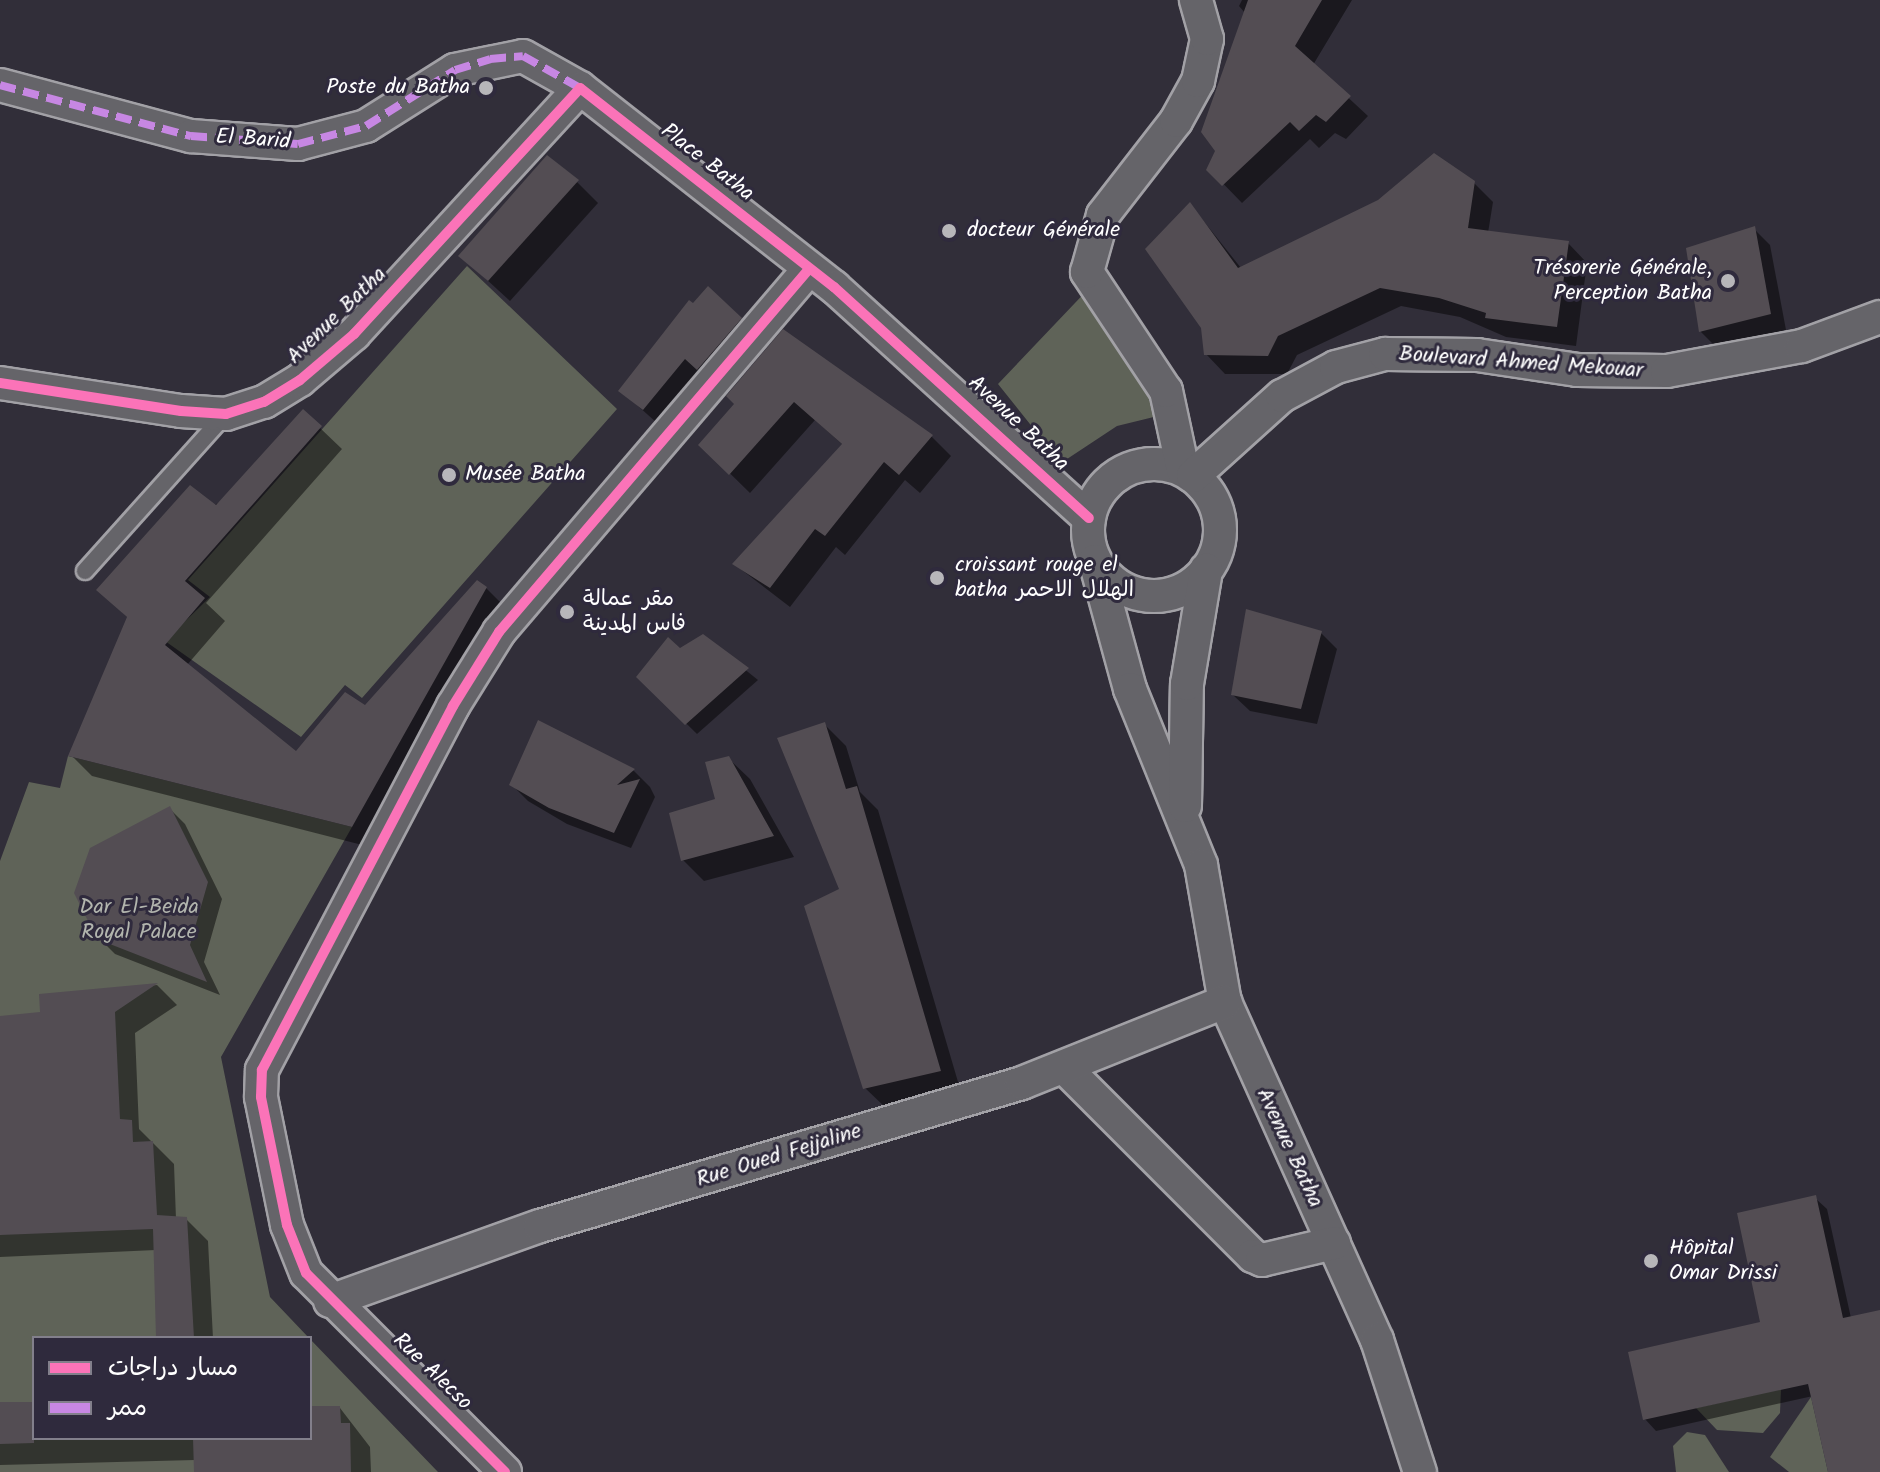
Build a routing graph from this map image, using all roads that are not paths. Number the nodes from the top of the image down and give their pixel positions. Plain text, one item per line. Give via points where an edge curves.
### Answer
1 (1196, 0) edge
2 (0, 85) edge
3 (580, 88) junction
4 (809, 269) junction
5 (1880, 317) edge
6 (0, 383) edge
7 (226, 414) junction
8 (1188, 473) junction
9 (1089, 518) junction
10 (1095, 561) junction
11 (1206, 570) junction
12 (85, 571) dead end
13 (1185, 817) junction
14 (1225, 1002) junction
15 (1065, 1068) junction
16 (1334, 1243) junction
17 (330, 1301) junction
18 (505, 1472) edge
19 (1420, 1472) edge

1 - 8 street via 1207,39 1198,81 1176,121 1103,215 1087,272 1166,391
2 - 3 street, El Barid via 191,136 298,144 366,126 455,70 490,59 523,56
3 - 4 street, Place Batha
3 - 7 street, Avenue Batha via 354,334 300,380 264,402
4 - 9 street, Avenue Batha via 974,409
4 - 17 street, Rue Alecso via 499,632 453,706 272,1043 262,1070 261,1097 287,1225 297,1258
5 - 8 street, Boulevard Ahmed Mekouar via 1787,350 1667,371 1577,370 1416,352 1374,357 1336,367 1282,396
6 - 7 street, Avenue Batha
7 - 12 lane
8 - 9 street via 1151,463 1120,473 1103,488
8 - 11 street via 1214,502 1220,521 1216,552
9 - 10 street
10 - 11 street via 1112,581 1148,596 1174,593
10 - 13 street, Avenue Batha via 1130,689
11 - 13 street, Avenue Batha via 1187,684
13 - 14 street, Avenue Batha via 1201,865
14 - 15 street, Rue Oued Fejjaline
14 - 16 street, Avenue Batha
15 - 16 street via 1253,1256 1262,1260
15 - 17 street, Rue Oued Fejjaline via 540,1226
16 - 19 street, Avenue Batha via 1395,1384
17 - 18 street, Rue Alecso

